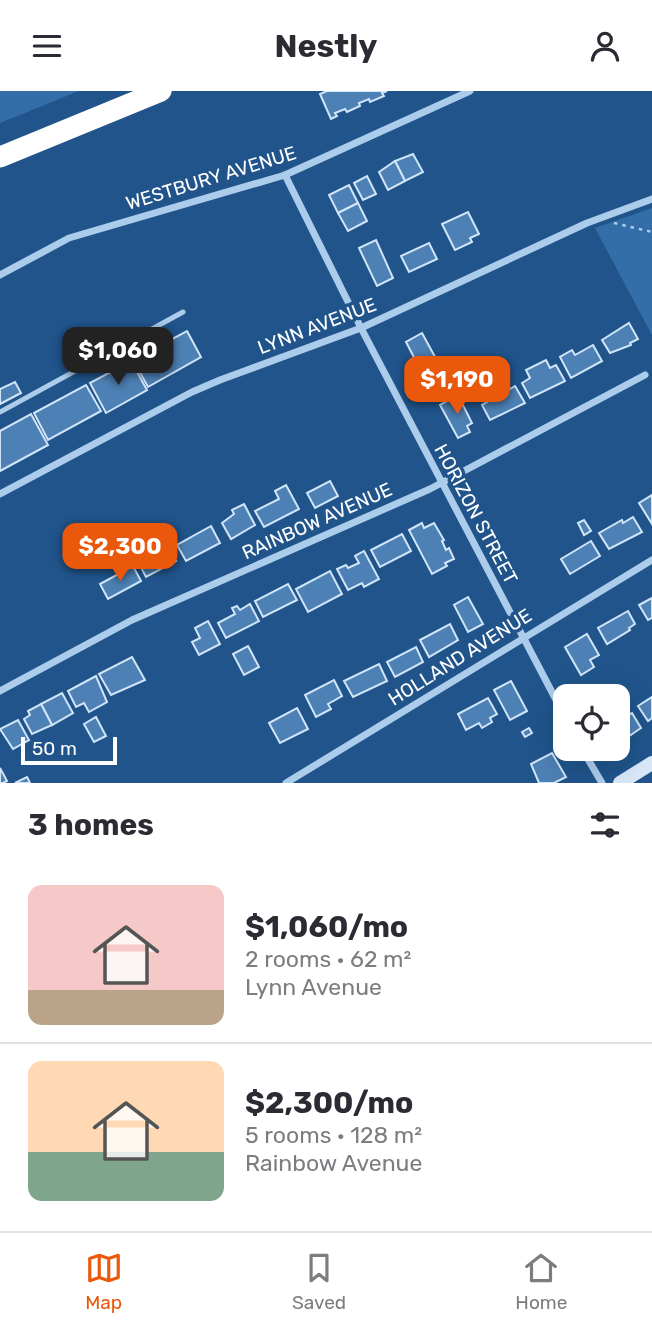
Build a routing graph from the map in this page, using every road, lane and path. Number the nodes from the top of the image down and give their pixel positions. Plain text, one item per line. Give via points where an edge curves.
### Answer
1 (161, 91) edge
2 (470, 91) edge
3 (0, 157) edge
4 (285, 175) junction
5 (652, 199) edge
6 (597, 219) junction
7 (652, 232) edge
8 (0, 275) edge
9 (183, 312) dead end
10 (360, 328) junction
11 (645, 375) dead end
12 (0, 412) edge
13 (442, 482) junction
14 (0, 494) edge
15 (652, 560) edge
16 (524, 638) junction
17 (0, 691) edge
18 (553, 694) edge
19 (589, 761) edge
20 (652, 762) edge
21 (286, 783) edge
22 (602, 783) edge
23 (620, 783) edge

1 - 3 highway
2 - 4 street, WESTBURY AVENUE
4 - 8 street, WESTBURY AVENUE via 69,238
4 - 10 street, HORIZON STREET
5 - 6 street, LYNN AVENUE
6 - 7 path
6 - 10 street, LYNN AVENUE
9 - 12 lane
10 - 13 street, HORIZON STREET
10 - 14 street, LYNN AVENUE via 202,388
11 - 13 street, RAINBOW AVENUE
13 - 16 street, HORIZON STREET
13 - 17 street, RAINBOW AVENUE via 132,620
15 - 16 street, HOLLAND AVENUE
16 - 18 street, HORIZON STREET
16 - 21 street, HOLLAND AVENUE
19 - 22 street
20 - 23 main road

